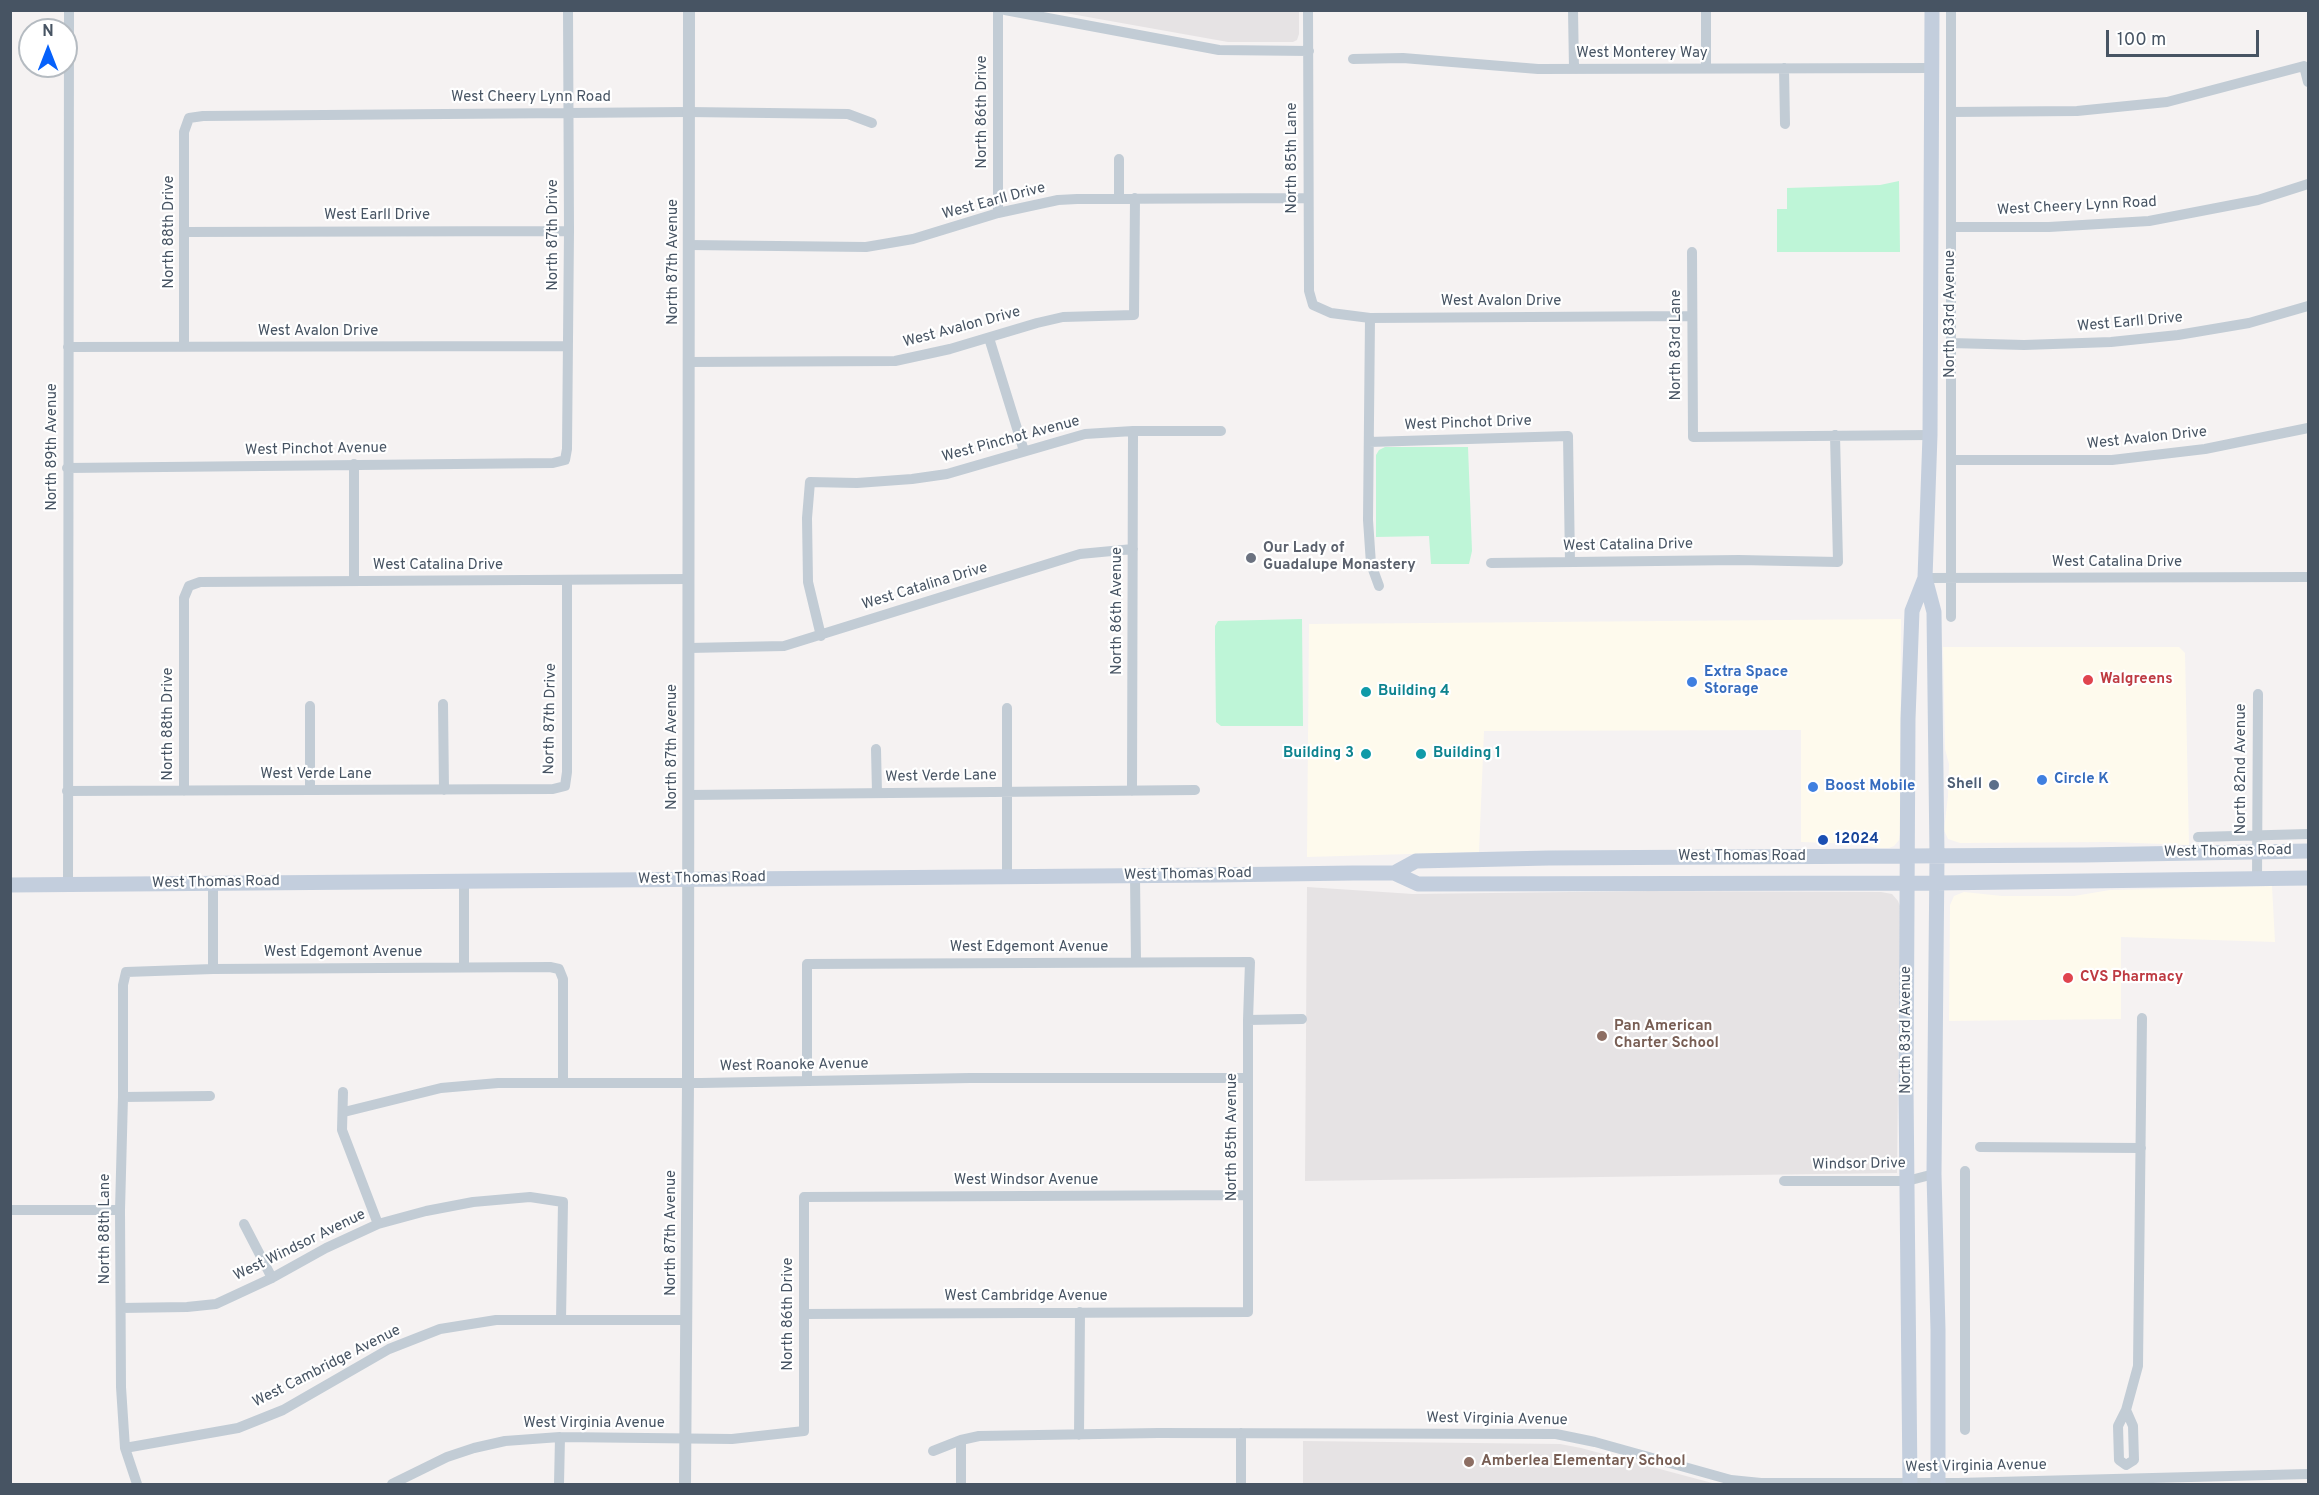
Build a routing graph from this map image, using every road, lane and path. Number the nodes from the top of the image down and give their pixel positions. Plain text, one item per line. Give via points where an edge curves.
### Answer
1 (69, 10) edge
2 (568, 10) edge
3 (689, 10) edge
4 (998, 10) edge
5 (1005, 10) edge
6 (1308, 10) edge
7 (1574, 10) edge
8 (1706, 10) edge
9 (1932, 10) edge
10 (1951, 10) edge
11 (1309, 51) junction
12 (1353, 59) dead end
13 (1706, 68) junction
14 (1784, 68) junction
15 (1932, 68) junction
16 (1574, 69) junction
17 (2308, 82) edge
18 (568, 112) junction
19 (688, 112) junction
20 (1951, 112) junction
21 (189, 118) joint
22 (872, 123) dead end
23 (1785, 124) dead end
24 (1119, 159) dead end
25 (2308, 183) edge
26 (1119, 197) junction
27 (1135, 198) junction
28 (1308, 198) junction
29 (998, 213) junction
30 (1951, 227) junction
31 (569, 231) junction
32 (185, 232) junction
33 (689, 245) junction
34 (1692, 252) dead end
35 (1313, 305) joint
36 (2308, 306) edge
37 (1692, 316) junction
38 (1370, 318) junction
39 (989, 338) junction
40 (1951, 343) junction
41 (568, 346) junction
42 (68, 347) junction
43 (184, 347) junction
44 (688, 362) junction
45 (2308, 428) edge
46 (1133, 431) junction
47 (1221, 431) dead end
48 (1835, 435) junction
49 (1930, 435) junction
50 (1369, 442) junction
51 (1024, 451) junction
52 (565, 460) joint
53 (1951, 460) junction
54 (354, 464) junction
55 (67, 468) junction
56 (1133, 549) junction
57 (1570, 562) junction
58 (1491, 563) dead end
59 (2308, 577) edge
60 (1925, 578) junction
61 (688, 579) junction
62 (1951, 579) junction
63 (567, 580) junction
64 (354, 581) junction
65 (189, 586) joint
66 (1379, 586) dead end
67 (1951, 617) dead end
68 (821, 636) junction
69 (688, 648) junction
70 (2258, 694) dead end
71 (443, 704) dead end
72 (310, 706) dead end
73 (1007, 708) dead end
74 (876, 749) dead end
75 (565, 786) joint
76 (444, 789) junction
77 (310, 790) junction
78 (1132, 790) junction
79 (1195, 790) dead end
80 (67, 791) junction
81 (184, 791) junction
82 (1007, 792) junction
83 (877, 793) junction
84 (688, 795) junction
85 (2308, 834) edge
86 (2198, 837) dead end
87 (2257, 843) junction
88 (2308, 850) edge
89 (1908, 856) junction
90 (1936, 856) junction
91 (1640, 858) junction
92 (1394, 873) junction
93 (1136, 876) junction
94 (1007, 877) junction
95 (2308, 878) edge
96 (688, 880) junction
97 (2257, 880) junction
98 (464, 881) junction
99 (213, 883) junction
100 (1908, 883) junction
101 (1936, 883) junction
102 (68, 884) junction
103 (1640, 884) junction
104 (10, 885) edge
105 (1136, 962) junction
106 (1251, 962) joint
107 (464, 967) junction
108 (213, 969) junction
109 (126, 972) joint
110 (2142, 1018) dead end
111 (1302, 1019) dead end
112 (1248, 1020) junction
113 (1248, 1078) junction
114 (807, 1081) junction
115 (563, 1082) junction
116 (688, 1083) junction
117 (343, 1092) dead end
118 (210, 1096) dead end
119 (123, 1097) junction
120 (344, 1112) junction
121 (1980, 1147) dead end
122 (2141, 1148) junction
123 (1965, 1171) dead end
124 (1934, 1174) junction
125 (1784, 1181) dead end
126 (1907, 1181) junction
127 (1248, 1195) junction
128 (804, 1197) joint
129 (10, 1209) edge
130 (120, 1209) junction
131 (244, 1224) dead end
132 (378, 1224) junction
133 (272, 1278) junction
134 (122, 1308) junction
135 (1080, 1312) junction
136 (1248, 1312) joint
137 (804, 1314) junction
138 (561, 1320) junction
139 (686, 1320) junction
140 (1965, 1430) dead end
141 (804, 1431) joint
142 (1242, 1433) junction
143 (1078, 1435) junction
144 (560, 1437) junction
145 (686, 1439) junction
146 (961, 1440) junction
147 (125, 1448) junction
148 (933, 1451) dead end
149 (2308, 1474) edge
150 (2127, 1479) junction
151 (1910, 1484) edge
152 (1938, 1484) edge
153 (137, 1485) edge
154 (392, 1485) edge
155 (559, 1485) edge
156 (685, 1485) edge
157 (961, 1485) edge
158 (1241, 1485) edge

1 - 42 street, North 89th Avenue
2 - 18 street, North 87th Drive
3 - 19 street, North 87th Avenue
4 - 29 street, North 86th Drive
5 - 11 street via 1219,50
6 - 11 street, North 85th Lane
7 - 16 street
8 - 13 street
9 - 15 main road, North 83rd Avenue
10 - 20 street, North 83rd Avenue
11 - 28 street, North 85th Lane
12 - 16 street, West Monterey Way via 1403,58
13 - 14 street, West Monterey Way
13 - 16 street, West Monterey Way
14 - 15 street, West Monterey Way
14 - 23 street
15 - 49 main road, North 83rd Avenue
17 - 20 street via 2304,66 2167,102 2077,111
18 - 19 street, West Cheery Lynn Road
18 - 21 street, West Cheery Lynn Road
18 - 31 street, North 87th Drive
19 - 22 street, West Cheery Lynn Road via 848,114
19 - 33 street, North 87th Avenue
20 - 30 street, North 83rd Avenue
21 - 32 street, North 88th Drive via 184,132
24 - 26 street
25 - 30 street, West Cheery Lynn Road via 2258,200 2149,221
26 - 27 street, West Earll Drive
26 - 29 street, West Earll Drive via 1058,200
27 - 28 street, West Earll Drive
27 - 39 street, West Avalon Drive via 1134,315 1063,317
28 - 35 street, North 85th Lane via 1309,291
29 - 33 street, West Earll Drive via 913,239 866,247
30 - 40 street, North 83rd Avenue
31 - 32 street, West Earll Drive
31 - 41 street, North 87th Drive
32 - 43 street, North 88th Drive
33 - 44 street, North 87th Avenue
34 - 37 street, North 83rd Lane
35 - 38 street, West Avalon Drive via 1330,313
36 - 40 street, West Earll Drive via 2249,323 2111,342
37 - 38 street, West Avalon Drive
37 - 48 street, North 83rd Lane via 1693,437
38 - 50 street
39 - 44 street, West Avalon Drive via 895,361
39 - 51 street
40 - 53 street, North 83rd Avenue
41 - 43 street, West Avalon Drive
41 - 52 street, North 87th Drive
42 - 43 street, West Avalon Drive
42 - 55 street, North 89th Avenue
44 - 61 street, North 87th Avenue
45 - 53 street, West Avalon Drive via 2205,449 2112,460
46 - 47 street, West Pinchot Avenue
46 - 51 street, West Pinchot Avenue via 1085,434
46 - 56 street, North 86th Avenue
48 - 49 street
48 - 57 street, West Catalina Drive via 1838,562
49 - 60 main road, North 83rd Avenue
50 - 57 street, West Pinchot Drive via 1568,436
50 - 66 street via 1371,564
51 - 68 street, West Pinchot Avenue via 947,474 857,483 810,482 808,582
52 - 54 street, West Pinchot Avenue
53 - 62 street, North 83rd Avenue
54 - 55 street, West Pinchot Avenue
54 - 64 street
55 - 80 street, North 89th Avenue
56 - 68 street, West Catalina Drive via 1080,554
56 - 78 street, North 86th Avenue
57 - 58 street, West Catalina Drive
59 - 62 street, West Catalina Drive
60 - 62 street, West Catalina Drive
60 - 89 main road, North 83rd Avenue via 1912,611
60 - 90 main road, North 83rd Avenue via 1934,612
61 - 63 street, West Catalina Drive
61 - 69 street, North 87th Avenue
62 - 67 street, North 83rd Avenue
63 - 64 street, West Catalina Drive
63 - 75 street, North 87th Drive
64 - 65 street, West Catalina Drive via 200,582
65 - 81 street, North 88th Drive via 184,598
68 - 69 street, West Catalina Drive via 784,646
69 - 84 street, North 87th Avenue
70 - 87 street, North 82nd Avenue
71 - 76 street
72 - 77 street
73 - 82 street
74 - 83 street
75 - 76 street, West Verde Lane
76 - 77 street, West Verde Lane
77 - 81 street, West Verde Lane
78 - 79 street, West Verde Lane
78 - 82 street, West Verde Lane
80 - 81 street, West Verde Lane
80 - 102 street, North 89th Avenue
82 - 83 street, West Verde Lane
82 - 94 street
83 - 84 street, West Verde Lane
84 - 96 street, North 87th Avenue
85 - 87 street, West Thomas Road
86 - 87 street, West Thomas Road
87 - 88 main road, West Thomas Road
87 - 90 main road, West Thomas Road
87 - 97 street, North 82nd Avenue
89 - 90 main road, West Thomas Road
89 - 91 main road, West Thomas Road
89 - 100 main road, North 83rd Avenue
90 - 101 main road, North 83rd Avenue
91 - 92 main road, West Thomas Road via 1416,861
91 - 103 main road
92 - 93 main road, West Thomas Road
92 - 103 main road, West Thomas Road via 1418,884
93 - 94 main road, West Thomas Road
93 - 105 street
94 - 96 main road, West Thomas Road
95 - 97 main road, West Thomas Road
96 - 98 main road, West Thomas Road
96 - 116 street, North 87th Avenue
97 - 101 main road, West Thomas Road
98 - 99 main road, West Thomas Road
98 - 107 street
99 - 102 main road, West Thomas Road
99 - 108 street
100 - 101 main road, West Thomas Road
100 - 103 main road, West Thomas Road
100 - 126 main road, North 83rd Avenue
101 - 124 main road, North 83rd Avenue
102 - 104 main road, West Thomas Road
105 - 106 street, West Edgemont Avenue
105 - 114 street, West Edgemont Avenue via 807,963
106 - 112 street, North 85th Avenue
107 - 108 street, West Edgemont Avenue
107 - 115 street, West Edgemont Avenue via 559,969
108 - 109 street, West Edgemont Avenue
109 - 119 street, North 88th Lane
110 - 122 street
111 - 112 street
112 - 113 street, North 85th Avenue
113 - 114 street, West Roanoke Avenue
113 - 127 street, North 85th Avenue
114 - 116 street, West Roanoke Avenue
115 - 116 street, West Roanoke Avenue
115 - 120 street, West Roanoke Avenue via 441,1088
116 - 139 street, North 87th Avenue
117 - 120 street
118 - 119 street
119 - 130 street, North 88th Lane
120 - 132 street via 342,1130
121 - 122 street
122 - 150 street via 2138,1366 2126,1410 2133,1426 2134,1460 2126,1465
123 - 140 street
124 - 126 street, Windsor Drive
124 - 152 main road, North 83rd Avenue
125 - 126 street, Windsor Drive
126 - 151 main road, North 83rd Avenue
127 - 128 street, West Windsor Avenue
127 - 136 street, North 85th Avenue
128 - 137 street, North 86th Drive
129 - 130 street
130 - 134 street, North 88th Lane
131 - 133 street
132 - 133 street, West Windsor Avenue
132 - 138 street, West Windsor Avenue via 473,1202 530,1197 563,1202
133 - 134 street, West Windsor Avenue via 216,1304
134 - 147 street, North 88th Lane
135 - 136 street, West Cambridge Avenue
135 - 137 street, West Cambridge Avenue
135 - 143 street
137 - 141 street, North 86th Drive
138 - 139 street, West Cambridge Avenue
138 - 147 street, West Cambridge Avenue via 496,1320 440,1329 389,1349 282,1410 238,1428
139 - 145 street, North 87th Avenue
141 - 145 street, West Virginia Avenue via 732,1439
142 - 143 street, West Virginia Avenue
142 - 151 street, West Virginia Avenue via 1556,1434 1731,1479 1761,1483
142 - 158 street
143 - 146 street, West Virginia Avenue via 979,1436
144 - 145 street, West Virginia Avenue
144 - 154 street, West Virginia Avenue via 474,1448 426,1466
144 - 155 street
145 - 156 street, North 87th Avenue
146 - 148 street, West Virginia Avenue
146 - 157 street
147 - 153 street, North 88th Lane
149 - 150 street, West Virginia Avenue
150 - 152 street, West Virginia Avenue
151 - 152 street, West Virginia Avenue

